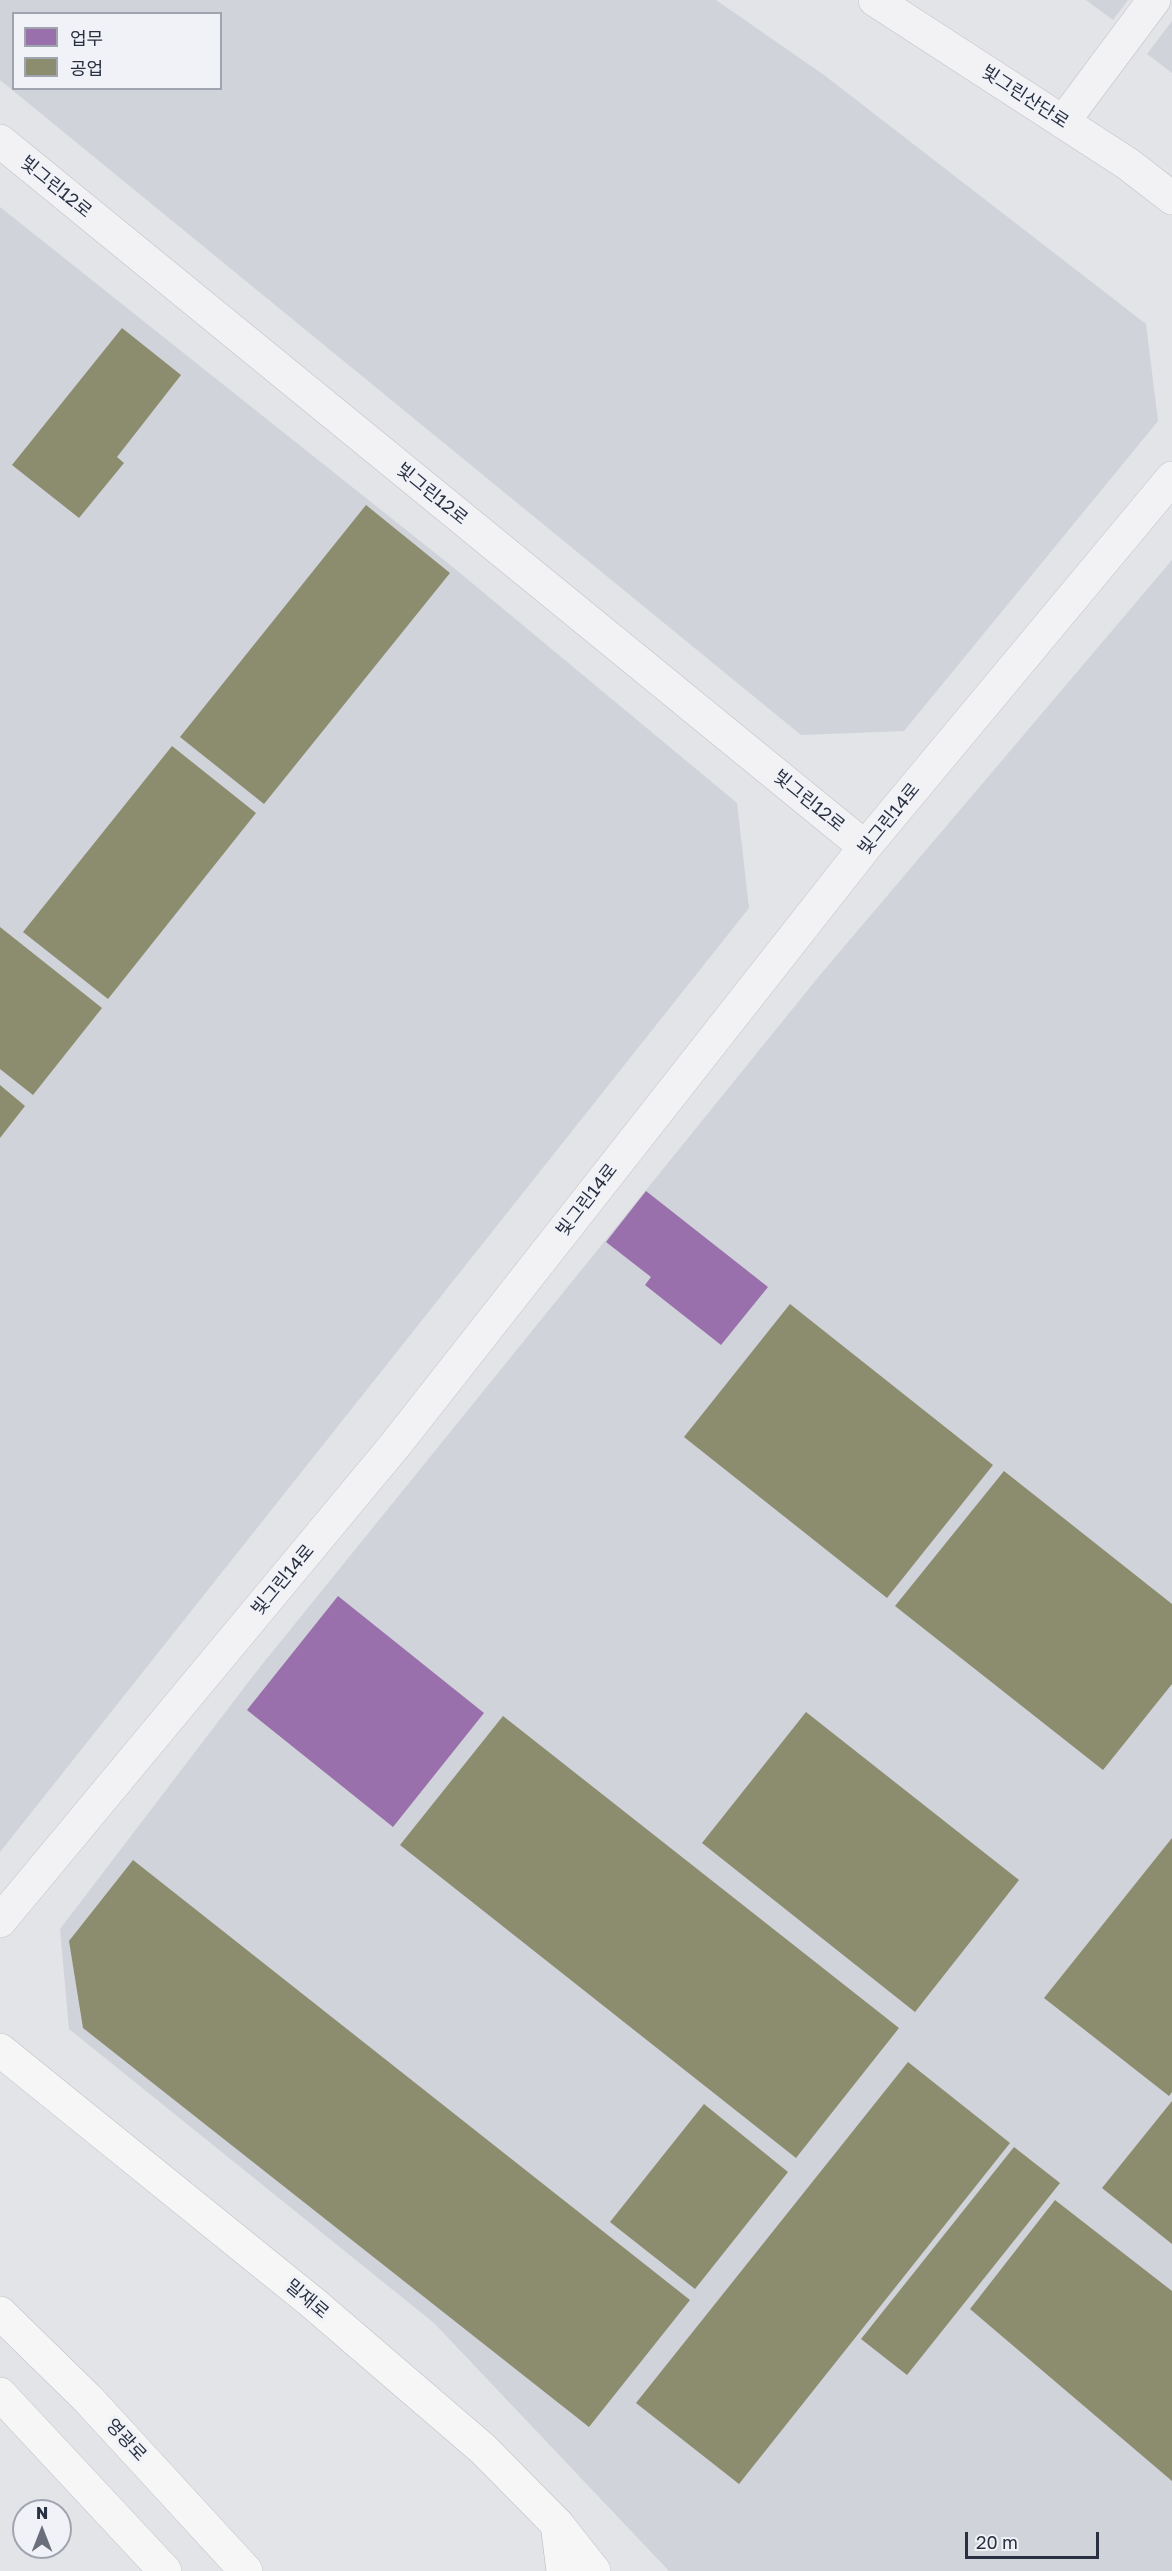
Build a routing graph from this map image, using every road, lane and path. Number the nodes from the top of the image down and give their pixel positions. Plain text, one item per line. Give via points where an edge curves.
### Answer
1 (875, 0) edge
2 (1154, 0) edge
3 (1063, 122) junction
4 (0, 141) edge
5 (1172, 198) edge
6 (1172, 478) edge
7 (865, 847) junction
8 (0, 1921) edge
9 (0, 2050) edge
10 (0, 2313) edge
11 (0, 2394) edge
12 (557, 2524) junction
13 (165, 2571) edge
14 (246, 2571) edge
15 (564, 2571) edge
16 (594, 2571) edge

1 - 3 street, 빛그린산단로
2 - 3 street
3 - 5 street, 빛그린산단로
4 - 7 street, 빛그린12로
6 - 7 street, 빛그린14로
7 - 8 street, 빛그린14로 via 396,1444
9 - 12 main road, 밀재로 via 331,2319 483,2449
10 - 14 main road, 영광로 via 88,2399
11 - 13 main road
12 - 15 main road
12 - 16 main road, 밀재로

